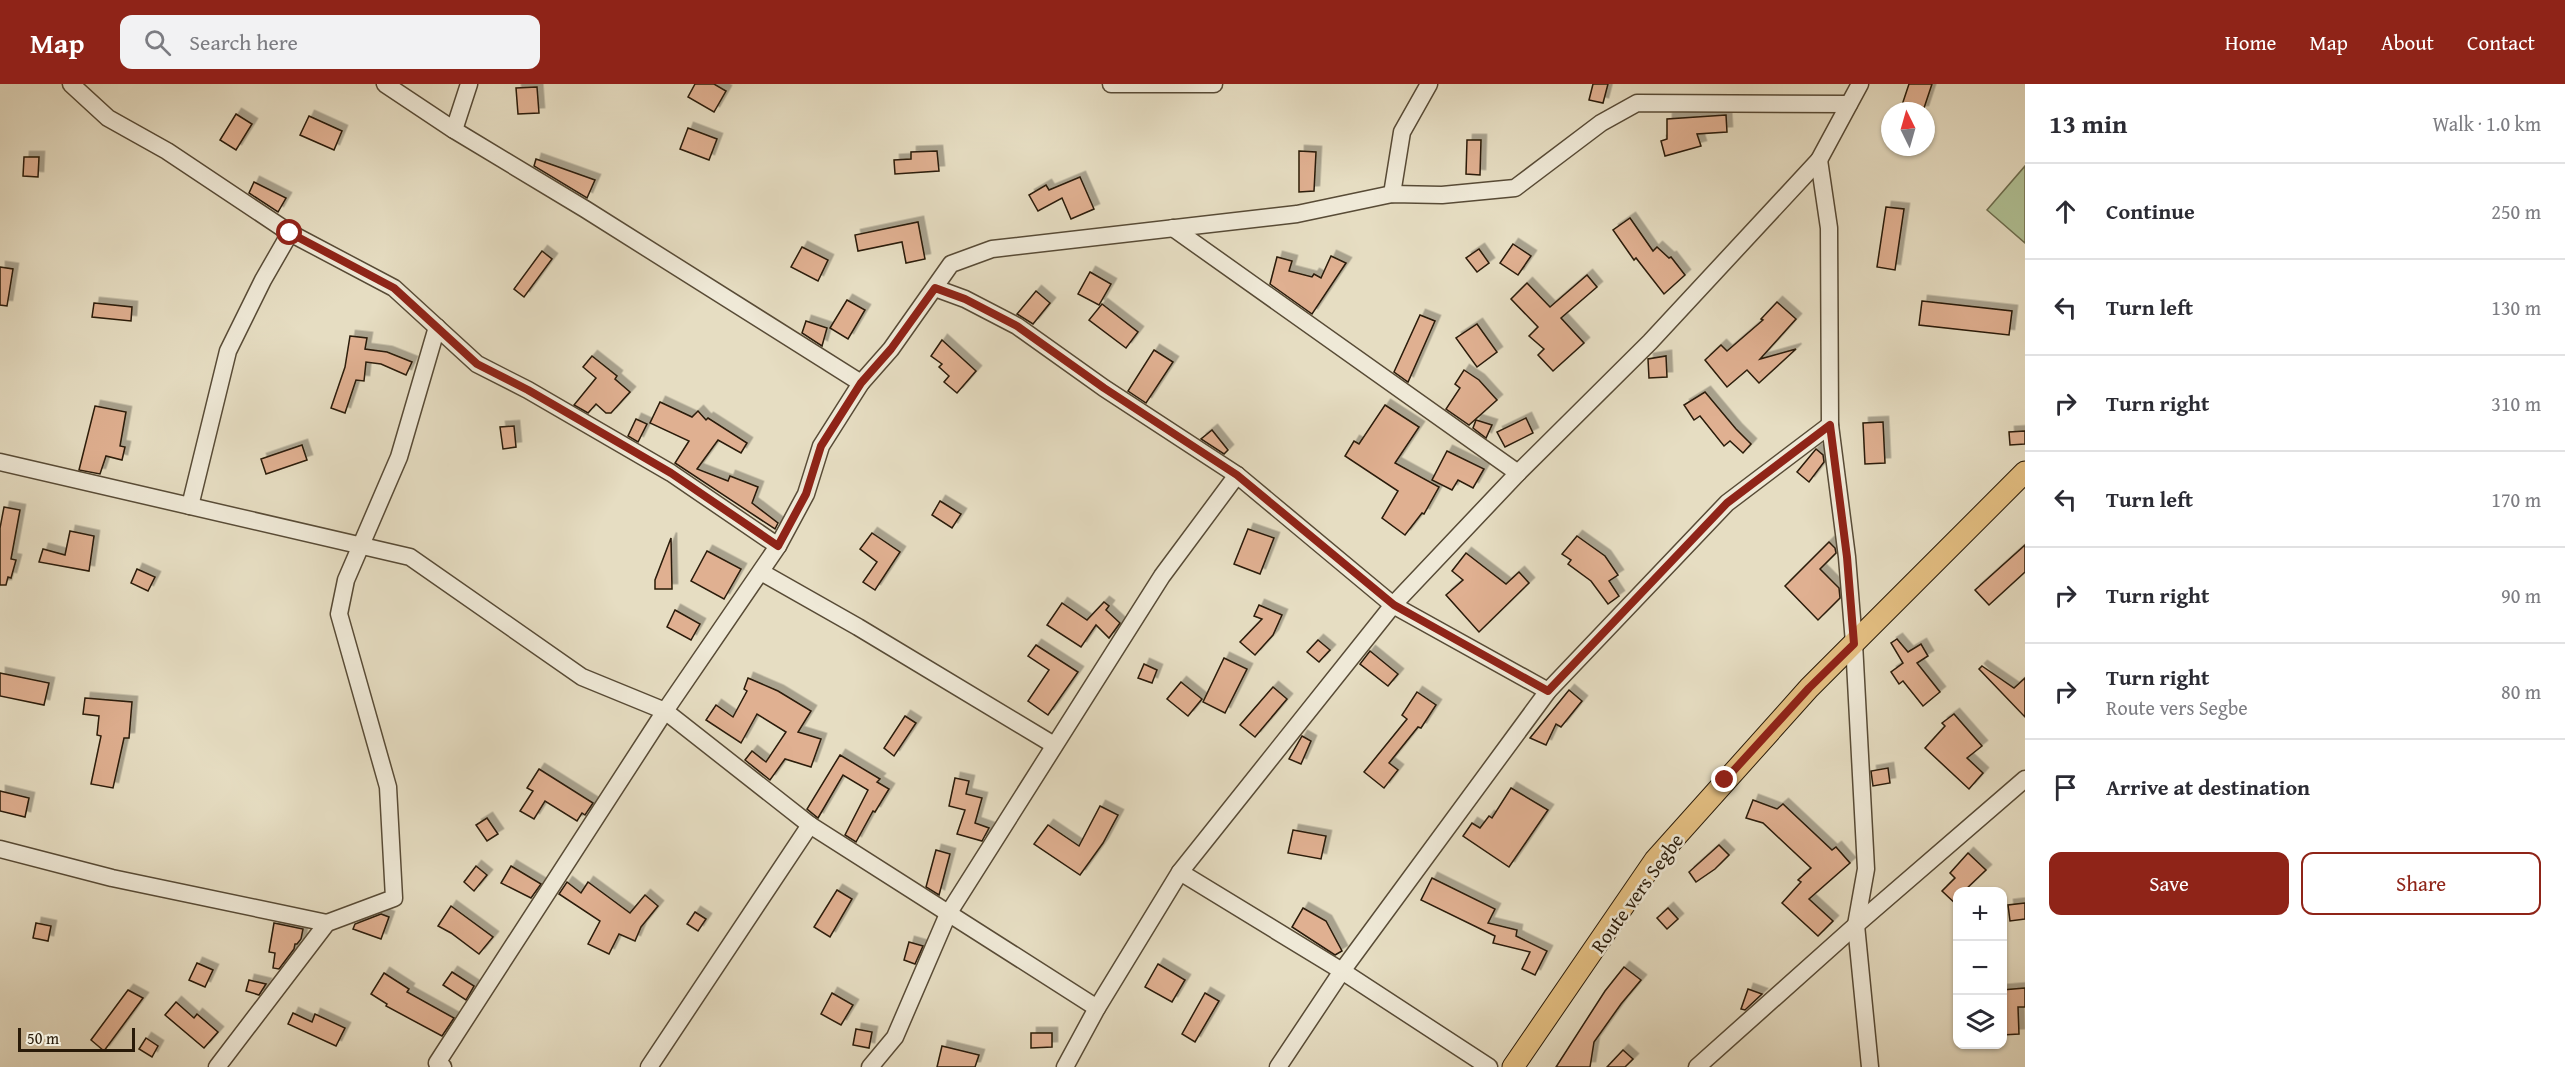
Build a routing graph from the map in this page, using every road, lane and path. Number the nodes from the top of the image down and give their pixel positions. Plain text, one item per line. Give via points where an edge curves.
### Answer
1 (71, 84) edge
2 (385, 84) edge
3 (469, 84) edge
4 (1111, 84) edge
5 (1119, 84) edge
6 (1214, 84) edge
7 (1429, 84) edge
8 (1860, 84) edge
9 (1849, 104) junction
10 (454, 130) junction
11 (1819, 160) junction
12 (1392, 194) junction
13 (1173, 228) junction
14 (290, 233) junction
15 (935, 288) junction
16 (437, 327) junction
17 (861, 383) junction
18 (1830, 425) junction
19 (0, 462) edge
20 (2025, 472) edge
21 (1518, 473) junction
22 (1237, 475) junction
23 (190, 506) junction
24 (362, 544) junction
25 (778, 546) junction
26 (761, 572) junction
27 (1394, 605) junction
28 (1854, 644) junction
29 (1548, 691) junction
30 (665, 711) junction
31 (1054, 745) junction
32 (2025, 779) edge
33 (810, 825) junction
34 (0, 849) edge
35 (1180, 872) junction
36 (948, 914) junction
37 (327, 923) junction
38 (1856, 925) junction
39 (1342, 971) junction
40 (1097, 1008) junction
41 (217, 1067) edge
42 (443, 1067) edge
43 (649, 1067) edge
44 (870, 1067) edge
45 (1065, 1067) edge
46 (1278, 1067) edge
47 (1489, 1067) edge
48 (1513, 1067) edge
49 (1697, 1067) edge
50 (1870, 1067) edge

1 - 14 street via 108,118 167,151
2 - 10 street
3 - 10 street
4 - 5 street
5 - 6 street
7 - 12 street via 1402,132
8 - 9 street
9 - 11 street
9 - 12 street via 1637,103 1601,123 1515,188 1442,195
10 - 17 street
11 - 18 street via 1829,228
11 - 21 street via 1658,334
12 - 13 street via 1297,214
13 - 15 street via 992,249 951,264
13 - 21 street
14 - 16 street via 394,288
14 - 23 street via 228,351
15 - 17 street
15 - 22 street via 1017,326
16 - 24 street via 399,457
16 - 25 street via 477,364 671,473
17 - 25 street via 821,446 806,494
18 - 28 street
18 - 29 street via 1727,503
19 - 23 street
20 - 28 main road, Route vers Segbe
21 - 27 street
22 - 27 street
22 - 31 street via 1162,576
23 - 24 street
24 - 30 street via 410,557 582,677
24 - 37 street via 346,580 339,614 388,787 394,898
25 - 26 street
26 - 30 street
26 - 31 street
27 - 29 street
27 - 35 street
28 - 38 street via 1866,869
28 - 48 main road, Route vers Segbe via 1809,688 1655,860
29 - 39 street
30 - 33 street
30 - 42 street via 437,1063
31 - 36 street
32 - 38 street
33 - 36 street
33 - 43 street
34 - 37 street via 112,878
35 - 39 street
35 - 40 street
36 - 40 street
36 - 44 street via 895,1037
37 - 41 street
38 - 49 street
38 - 50 street
39 - 46 street
39 - 47 street
40 - 45 street

